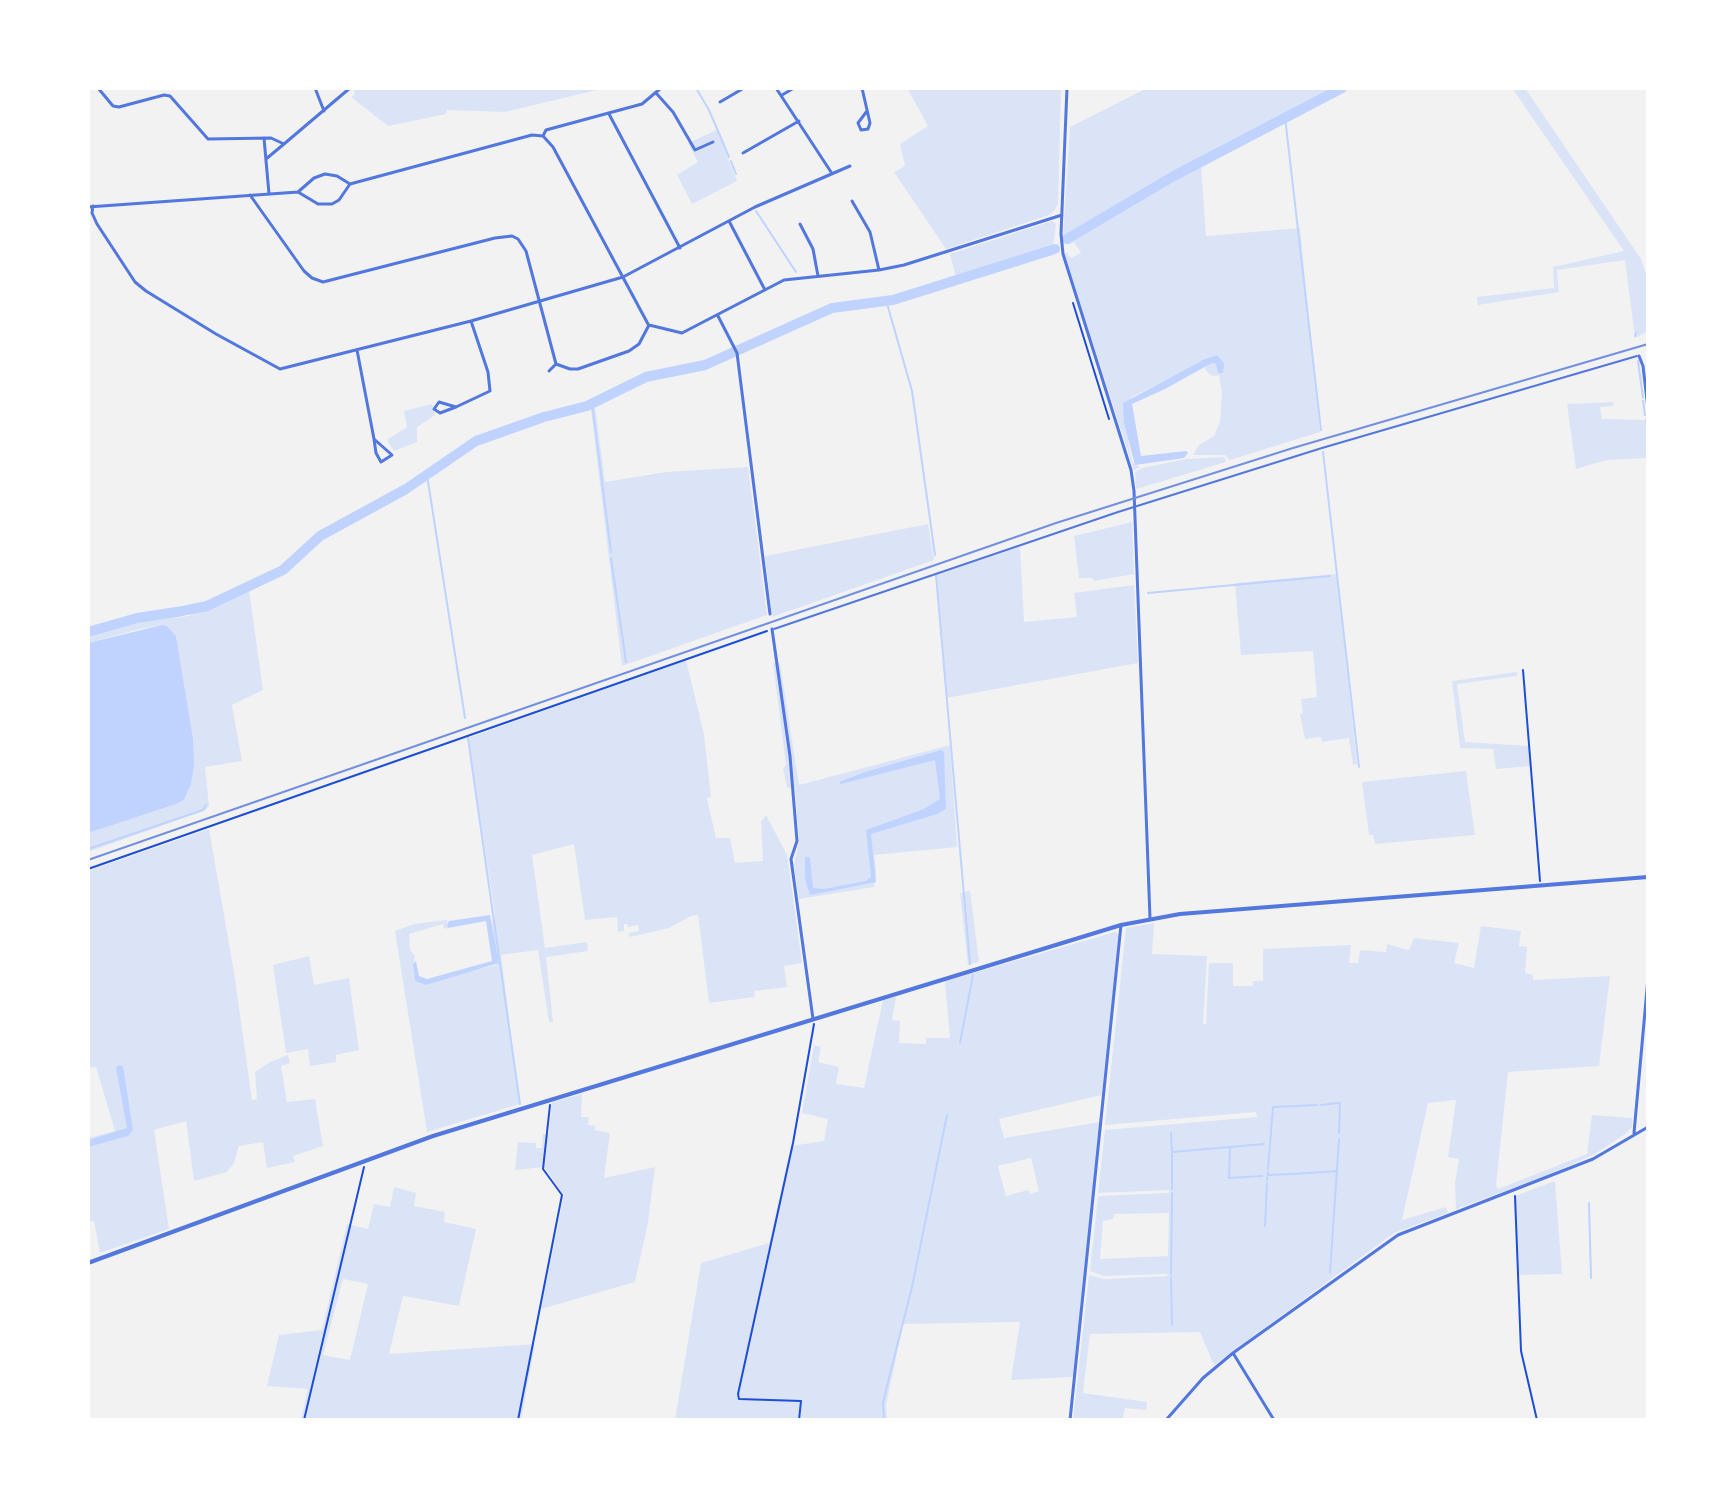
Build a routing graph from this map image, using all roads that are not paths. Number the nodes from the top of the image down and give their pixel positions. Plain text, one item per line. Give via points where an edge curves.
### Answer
1 (98, 88) edge
2 (171, 88) edge
3 (315, 88) edge
4 (350, 88) edge
5 (661, 88) edge
6 (744, 88) edge
7 (776, 88) edge
8 (794, 88) edge
9 (862, 88) edge
10 (1067, 88) edge
11 (656, 93) junction
12 (782, 95) junction
13 (170, 96) junction
14 (720, 102) dead end
15 (324, 111) junction
16 (867, 111) dead end
17 (609, 114) junction
18 (799, 121) junction
19 (543, 136) junction
20 (264, 137) junction
21 (713, 142) dead end
22 (284, 144) junction
23 (743, 153) dead end
24 (266, 159) junction
25 (850, 166) dead end
26 (831, 172) junction
27 (350, 184) junction
28 (298, 192) junction
29 (269, 194) junction
30 (250, 195) junction
31 (852, 201) dead end
32 (90, 205) edge
33 (1062, 215) junction
34 (729, 221) junction
35 (800, 224) dead end
36 (680, 248) junction
37 (879, 270) junction
38 (818, 276) junction
39 (623, 277) junction
40 (765, 290) junction
41 (539, 302) junction
42 (717, 315) junction
43 (471, 321) junction
44 (649, 325) junction
45 (357, 350) junction
46 (1639, 356) joint
47 (556, 364) junction
48 (549, 371) dead end
49 (456, 407) junction
50 (1648, 409) edge
51 (374, 439) junction
52 (1135, 508) junction
53 (770, 614) dead end
54 (772, 629) joint
55 (1648, 877) edge
56 (1150, 918) junction
57 (1121, 925) junction
58 (1648, 978) edge
59 (813, 1019) junction
60 (1648, 1127) edge
61 (1634, 1133) junction
62 (88, 1263) edge
63 (1233, 1353) junction
64 (1070, 1420) edge
65 (1166, 1420) edge
66 (1274, 1420) edge

1 - 13 street via 119,107
2 - 13 street
3 - 15 street
4 - 15 street
5 - 11 street
6 - 14 street
7 - 12 street
8 - 12 street
9 - 16 street
10 - 33 street
11 - 17 street via 642,104
11 - 21 street via 695,150
12 - 18 street
13 - 20 street via 208,139
15 - 22 street
17 - 19 street via 546,130
17 - 36 street
18 - 23 street
18 - 26 street
19 - 27 street
19 - 39 street
20 - 22 street
20 - 24 street
22 - 24 street
24 - 29 street
25 - 26 street
26 - 34 street
27 - 28 street via 321,175
27 - 28 street via 339,200 327,205
28 - 29 street
29 - 30 street
30 - 32 street
30 - 41 street via 304,271 317,280 335,281 512,236 523,243
31 - 37 street via 870,232
32 - 45 street via 135,282 280,369
33 - 37 street
33 - 52 street via 1066,268 1131,470
34 - 36 street
34 - 40 street
35 - 38 street via 813,249
36 - 39 street
37 - 38 street
38 - 40 street via 784,280
39 - 41 street
39 - 44 street
40 - 42 street
41 - 43 street
41 - 47 street
42 - 44 street via 682,333
42 - 53 street via 737,353
43 - 45 street
43 - 49 street via 490,391
44 - 47 street via 629,351 578,369
45 - 51 street
46 - 50 street
46 - 52 lane
47 - 48 street
49 - 49 street via 439,402 434,409 440,413
51 - 51 street via 381,462 392,455 382,446
52 - 54 lane
52 - 56 street
54 - 59 street via 790,756 797,841 791,859
55 - 56 street
56 - 57 street
57 - 59 street
57 - 64 street
58 - 61 street
59 - 62 street via 433,1136
60 - 61 street
61 - 63 street via 1593,1159 1398,1235
63 - 65 street
63 - 66 street

